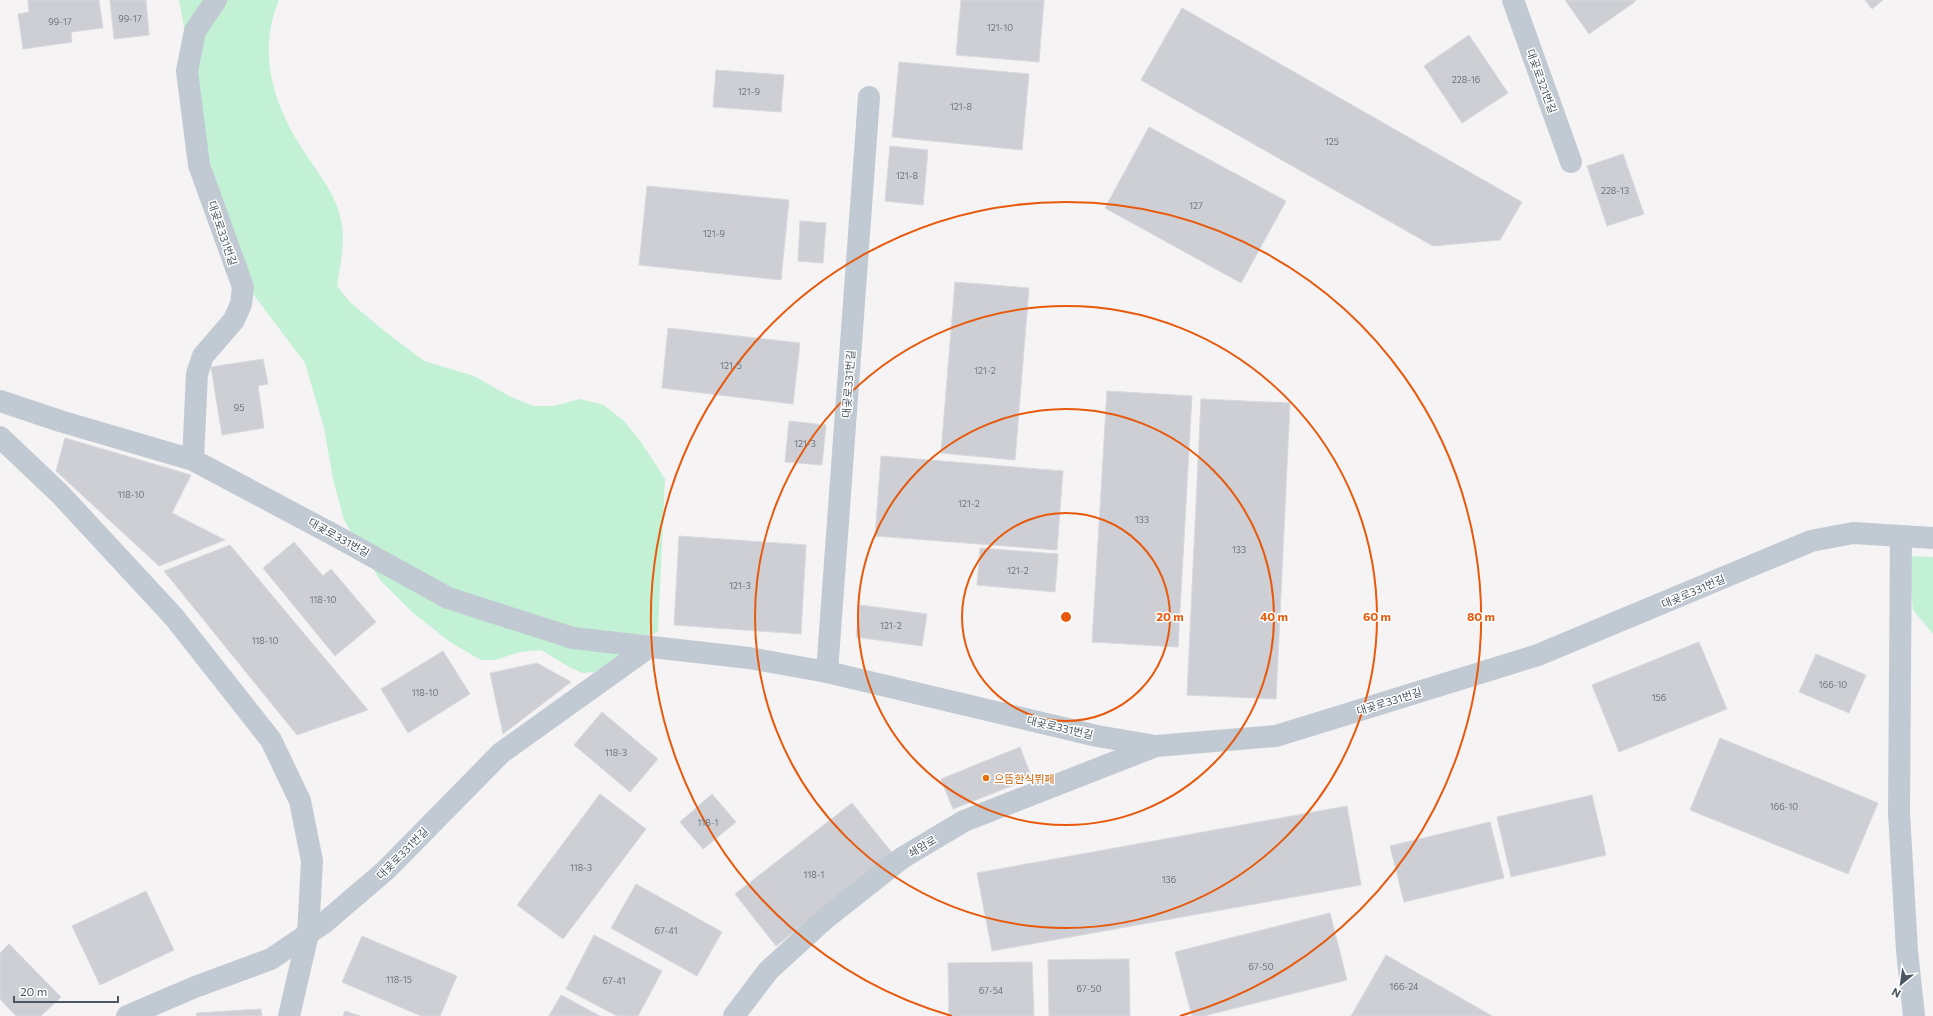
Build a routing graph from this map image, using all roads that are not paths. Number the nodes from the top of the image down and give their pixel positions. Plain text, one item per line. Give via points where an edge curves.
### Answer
1 (216, 0) edge
2 (1513, 0) edge
3 (869, 96) dead end
4 (1571, 162) dead end
5 (0, 401) edge
6 (0, 438) edge
7 (193, 460) junction
8 (1901, 536) junction
9 (1933, 538) edge
10 (649, 647) junction
11 (827, 672) junction
12 (1156, 746) junction
13 (308, 934) junction
14 (127, 1016) edge
15 (289, 1016) edge
16 (734, 1016) edge
17 (1914, 1016) edge

1 - 7 lane, 대곶로331번길 via 195,31 187,71 199,165 243,287 241,304 234,320 202,356 197,374
2 - 4 lane, 대곶로321번길
3 - 11 lane, 대곶로331번길
5 - 7 lane, 대곶로331번길
6 - 13 lane via 60,494 174,617 271,740 300,801 312,861
7 - 10 lane, 대곶로331번길 via 448,598 574,638
8 - 9 lane, 대곶로331번길
8 - 12 lane, 대곶로331번길 via 1853,533 1811,541 1538,655 1276,736
8 - 17 lane via 1899,813 1906,951
10 - 11 lane, 대곶로331번길 via 750,658
10 - 13 lane, 대곶로331번길 via 501,753 386,870
11 - 12 lane, 대곶로331번길 via 1097,736
12 - 16 lane, 쇄암로 via 964,821 902,858 826,918 774,966
13 - 14 lane, 대곶로331번길 via 271,959 194,987
13 - 15 lane

